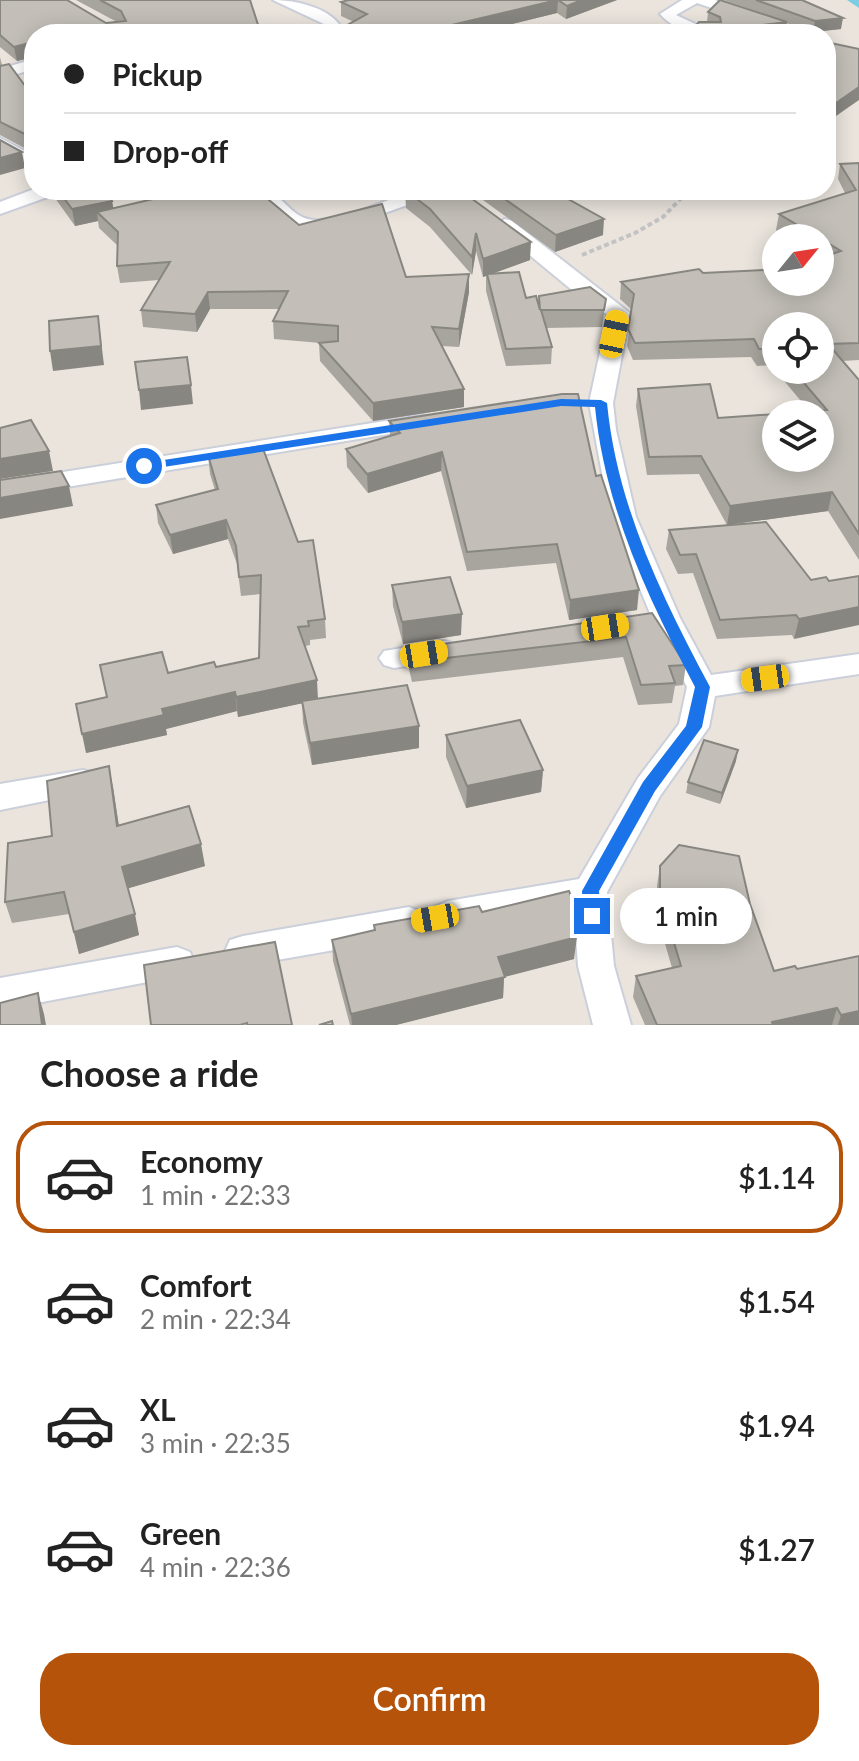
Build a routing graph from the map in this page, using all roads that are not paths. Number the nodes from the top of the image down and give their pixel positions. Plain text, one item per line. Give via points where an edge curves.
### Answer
1 (280, 0) edge
2 (692, 0) edge
3 (703, 0) edge
4 (333, 24) edge
5 (682, 24) edge
6 (774, 24) edge
7 (24, 67) edge
8 (0, 74) edge
9 (0, 143) edge
10 (24, 158) edge
11 (24, 199) edge
12 (269, 200) edge
13 (405, 200) edge
14 (0, 208) edge
15 (490, 215) edge
16 (574, 403) edge
17 (601, 403) junction
18 (446, 419) edge
19 (0, 490) edge
20 (666, 618) junction
21 (636, 622) edge
22 (470, 647) edge
23 (394, 658) dead end
24 (859, 664) edge
25 (702, 687) junction
26 (89, 781) edge
27 (0, 797) edge
28 (590, 891) junction
29 (0, 994) edge
30 (612, 1025) edge

1 - 4 street
2 - 5 street via 667,14
3 - 6 street
7 - 8 street
9 - 10 street
11 - 14 street
12 - 13 street via 300,224 323,224
15 - 17 street via 619,313
16 - 17 street
17 - 20 street via 623,517
18 - 19 street
20 - 21 street
20 - 25 street
22 - 23 street
24 - 25 street
25 - 28 street via 694,727 649,787
26 - 27 street
28 - 29 street
28 - 30 street via 596,966

